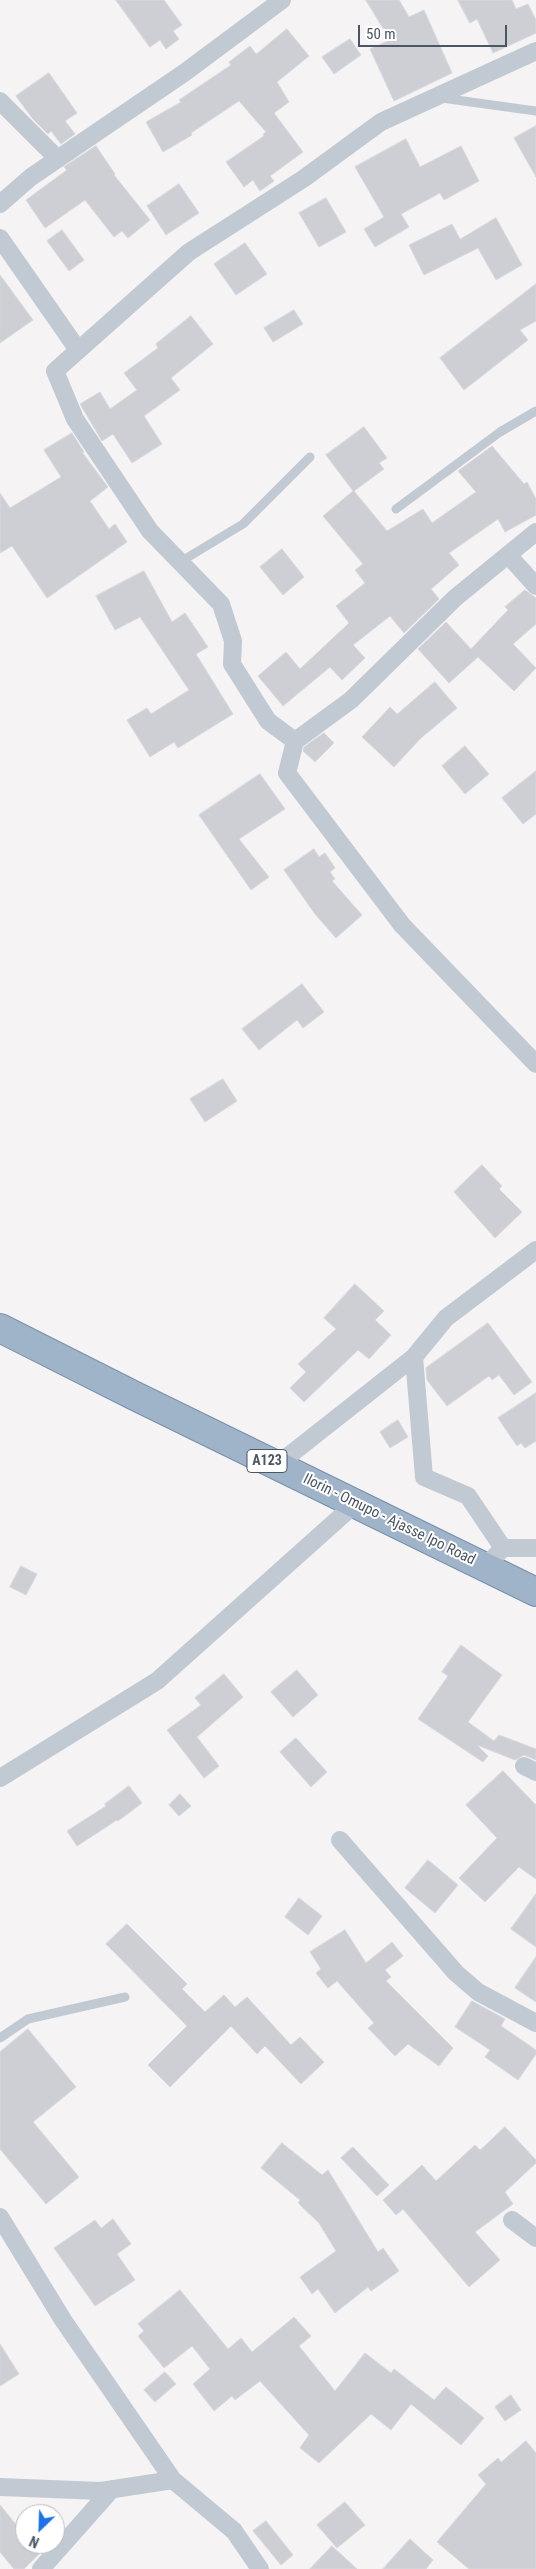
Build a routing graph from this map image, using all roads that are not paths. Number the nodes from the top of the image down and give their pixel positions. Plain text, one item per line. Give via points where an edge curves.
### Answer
1 (282, 0) edge
2 (536, 51) edge
3 (432, 98) junction
4 (0, 101) edge
5 (536, 111) edge
6 (58, 159) junction
7 (0, 204) edge
8 (0, 238) edge
9 (78, 350) junction
10 (536, 410) edge
11 (310, 457) dead end
12 (396, 509) dead end
13 (536, 532) edge
14 (508, 555) junction
15 (180, 562) junction
16 (536, 586) edge
17 (295, 741) junction
18 (536, 1064) edge
19 (536, 1250) edge
20 (0, 1328) edge
21 (414, 1357) junction
22 (276, 1466) junction
23 (355, 1504) junction
24 (536, 1548) edge
25 (494, 1558) junction
26 (536, 1592) edge
27 (0, 1778) edge
28 (340, 1840) dead end
29 (125, 1997) dead end
30 (536, 2023) edge
31 (0, 2038) edge
32 (0, 2217) edge
33 (512, 2220) dead end
34 (536, 2238) edge
35 (173, 2480) junction
36 (3, 2484) edge
37 (112, 2489) junction
38 (41, 2569) edge
39 (260, 2569) edge

1 - 6 street via 184,73
2 - 3 street
3 - 5 lane via 447,97
3 - 9 street via 381,122 303,179 189,252
4 - 6 street
6 - 7 street
8 - 9 street
9 - 15 street via 55,371 75,419 150,531
10 - 12 lane via 500,432
11 - 15 lane via 243,524
13 - 14 street
14 - 16 street
14 - 17 street via 455,598 350,700
15 - 17 street via 221,604 233,641 232,664 268,721
17 - 18 street via 287,773 402,925
19 - 21 street via 446,1318
20 - 22 highway, Ilorin - Omupo - Ajasse Ipo Road / A123
21 - 22 street
21 - 25 street via 424,1477 468,1496
22 - 23 highway, Ilorin - Omupo - Ajasse Ipo Road / A123
23 - 25 highway, Ilorin - Omupo - Ajasse Ipo Road / A123
23 - 27 street via 157,1680
24 - 25 street
25 - 26 highway, Ilorin - Omupo - Ajasse Ipo Road / A123
28 - 30 street via 456,1973 478,1992
29 - 31 lane via 28,2019
32 - 35 street via 63,2320
33 - 34 street
35 - 37 street
35 - 39 street via 234,2531
36 - 37 street via 101,2491
37 - 38 street

